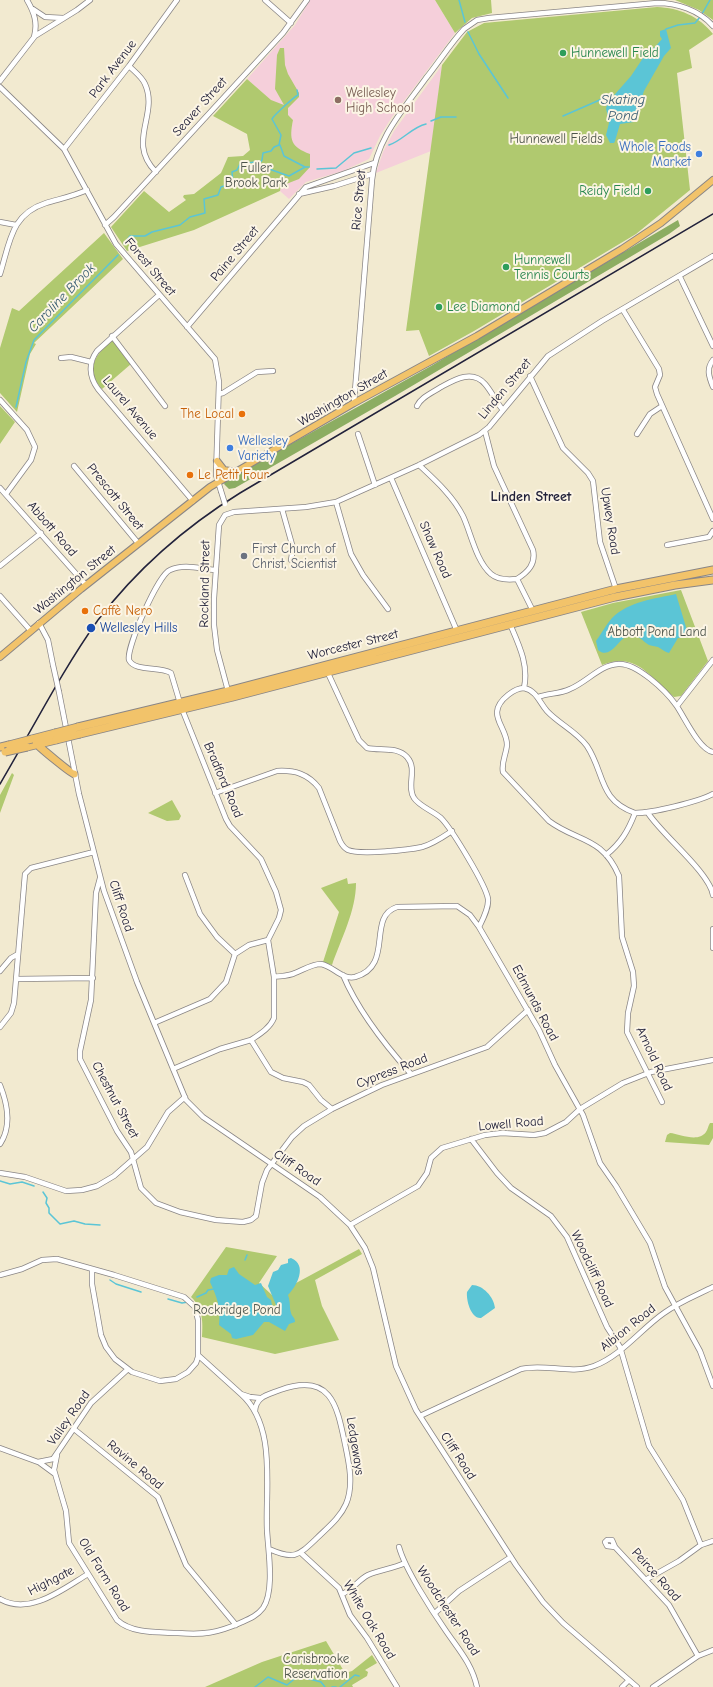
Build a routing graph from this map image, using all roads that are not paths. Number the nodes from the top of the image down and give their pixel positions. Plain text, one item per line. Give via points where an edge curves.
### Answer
1 (27, 0) edge
2 (90, 0) edge
3 (177, 0) edge
4 (265, 0) edge
5 (307, 0) edge
6 (644, 2) edge
7 (32, 9) junction
8 (65, 18) junction
9 (291, 24) junction
10 (713, 26) edge
11 (33, 38) junction
12 (129, 66) junction
13 (0, 81) edge
14 (0, 87) edge
15 (64, 149) junction
16 (374, 163) junction
17 (156, 172) junction
18 (372, 174) junction
19 (713, 180) edge
20 (86, 190) junction
21 (299, 194) junction
22 (0, 222) edge
23 (16, 225) junction
24 (105, 225) junction
25 (713, 256) edge
26 (0, 274) edge
27 (680, 277) junction
28 (159, 295) junction
29 (623, 310) junction
30 (188, 327) junction
31 (112, 336) junction
32 (713, 346) edge
33 (62, 358) dead end
34 (713, 360) edge
35 (91, 362) junction
36 (273, 371) dead end
37 (530, 376) junction
38 (713, 387) edge
39 (219, 394) junction
40 (0, 400) edge
41 (354, 404) junction
42 (165, 406) dead end
43 (416, 406) dead end
44 (662, 406) junction
45 (503, 410) junction
46 (485, 431) junction
47 (358, 434) dead end
48 (637, 434) dead end
49 (217, 461) junction
50 (419, 465) junction
51 (74, 466) dead end
52 (236, 472) junction
53 (391, 478) junction
54 (219, 482) junction
55 (375, 485) junction
56 (0, 488) edge
57 (6, 494) junction
58 (193, 501) junction
59 (336, 502) junction
60 (282, 509) junction
61 (229, 513) junction
62 (713, 519) edge
63 (713, 531) edge
64 (41, 533) junction
65 (138, 543) junction
66 (667, 545) dead end
67 (291, 560) dead end
68 (0, 566) edge
69 (216, 570) junction
70 (713, 570) edge
71 (517, 579) junction
72 (713, 580) edge
73 (86, 585) junction
74 (616, 589) junction
75 (0, 596) edge
76 (388, 609) dead end
77 (532, 611) junction
78 (40, 623) junction
79 (510, 624) junction
80 (31, 631) junction
81 (458, 631) junction
82 (0, 657) edge
83 (713, 660) edge
84 (327, 671) junction
85 (524, 688) junction
86 (228, 691) junction
87 (538, 697) junction
88 (181, 706) junction
89 (677, 706) junction
90 (34, 742) junction
91 (2, 751) edge
92 (711, 752) edge
93 (713, 755) edge
94 (74, 774) junction
95 (215, 792) junction
96 (713, 794) edge
97 (635, 813) junction
98 (648, 813) junction
99 (452, 831) junction
100 (94, 852) junction
101 (606, 855) junction
102 (184, 875) dead end
103 (100, 878) junction
104 (713, 895) edge
105 (479, 927) junction
106 (713, 929) edge
107 (268, 940) junction
108 (713, 948) edge
109 (18, 954) junction
110 (235, 954) junction
111 (0, 970) edge
112 (343, 975) junction
113 (274, 977) junction
114 (93, 978) junction
115 (16, 979) junction
116 (528, 1010) junction
117 (154, 1023) junction
118 (0, 1027) edge
119 (251, 1040) junction
120 (713, 1060) edge
121 (173, 1069) junction
122 (647, 1073) junction
123 (411, 1074) junction
124 (0, 1085) edge
125 (185, 1097) junction
126 (662, 1102) dead end
127 (580, 1108) junction
128 (332, 1109) junction
129 (472, 1139) junction
130 (0, 1144) edge
131 (132, 1158) junction
132 (271, 1164) junction
133 (0, 1173) edge
134 (350, 1225) junction
135 (92, 1269) junction
136 (0, 1275) edge
137 (713, 1287) edge
138 (675, 1306) junction
139 (620, 1349) junction
140 (198, 1356) junction
141 (127, 1370) junction
142 (713, 1386) edge
143 (241, 1394) junction
144 (260, 1398) junction
145 (255, 1411) junction
146 (420, 1416) junction
147 (74, 1429) junction
148 (0, 1448) edge
149 (57, 1455) junction
150 (37, 1461) junction
151 (55, 1475) junction
152 (713, 1540) edge
153 (701, 1545) junction
154 (615, 1546) dead end
155 (400, 1547) dead end
156 (269, 1549) junction
157 (301, 1553) junction
158 (511, 1557) junction
159 (405, 1563) junction
160 (88, 1574) junction
161 (647, 1579) junction
162 (342, 1594) junction
163 (0, 1599) edge
164 (435, 1613) junction
165 (236, 1625) junction
166 (713, 1650) edge
167 (698, 1656) junction
168 (629, 1680) junction
169 (397, 1687) edge
170 (477, 1687) edge
171 (622, 1687) edge
172 (637, 1687) edge
173 (653, 1687) edge

1 - 7 street
2 - 8 street
3 - 12 street, Park Avenue
4 - 9 street
5 - 9 street, Seaver Street
6 - 10 street via 672,4 696,13
6 - 16 street, Rice Street via 477,20 456,38 396,119 380,146
7 - 8 street via 45,17
7 - 11 street via 36,23
8 - 11 street
9 - 17 street, Seaver Street
11 - 13 street
12 - 15 street, Park Avenue
12 - 17 street via 141,78 147,91 148,109 142,144 147,160
14 - 15 street, Forest Street
15 - 20 street, Forest Street
16 - 18 street, Rice Street
16 - 21 street, Paine Street via 312,184
17 - 24 street, Seaver Street
18 - 21 street
18 - 41 street, Rice Street
19 - 41 main road, Washington Street via 635,241 477,336
20 - 23 street via 32,209 22,216
20 - 24 street, Forest Street
21 - 30 street, Paine Street
22 - 23 street
23 - 26 street
24 - 28 street, Forest Street via 116,244
25 - 27 street, Linden Street
27 - 29 street, Linden Street
27 - 32 street
28 - 30 street, Forest Street
28 - 31 street
29 - 37 street, Linden Street via 560,347
29 - 44 street via 659,369 655,387
30 - 39 street, Forest Street via 215,359
31 - 35 street via 97,351
31 - 42 street
33 - 35 street via 72,357
34 - 38 street via 708,377
35 - 58 street, Laurel Avenue via 91,376 96,387
36 - 39 street via 257,372
37 - 45 street, Linden Street
37 - 74 street, Upwey Road via 563,448 593,481 600,542
39 - 49 street, Forest Street
40 - 57 street via 27,430 35,447 31,460
41 - 52 main road, Washington Street
43 - 45 street via 422,398 447,384 460,377 469,377 485,384
44 - 48 street via 650,414
44 - 62 street
45 - 46 street, Linden Street
46 - 50 street, Linden Street
46 - 71 street via 494,466 534,556 531,567
47 - 55 street
49 - 52 main road via 224,470
49 - 54 street, Forest Street via 216,475
50 - 53 street, Linden Street
50 - 71 street via 449,495 463,515 484,567 491,575 500,579
51 - 65 street, Prescott Street
52 - 54 main road, Washington Street
53 - 55 street, Linden Street
53 - 81 street, Shaw Road
54 - 58 main road, Washington Street
54 - 61 street, bridge
55 - 59 street, Linden Street
56 - 57 street, Abbott Road
57 - 64 street, Abbott Road
58 - 65 main road, Washington Street
59 - 60 street, Linden Street
59 - 76 street via 351,554
60 - 61 street, Linden Street
60 - 67 street via 293,548
61 - 69 street, Rockland Street via 222,518 219,525
63 - 66 street via 709,536
64 - 68 street
64 - 73 street, Abbott Road
65 - 73 main road, Washington Street
69 - 86 street, Rockland Street via 214,625 217,650
69 - 88 street, Bradford Road via 187,566 177,567 165,573 137,627 130,649 129,660 134,666 160,668 171,673
70 - 74 highway, Worcester Street
71 - 77 street
72 - 79 highway, Worcester Street via 635,592
73 - 78 main road, Washington Street
74 - 77 highway, Worcester Street
75 - 80 street
77 - 81 highway, Worcester Street
78 - 80 main road, Washington Street
78 - 94 street, Cliff Road, bridge via 48,640 54,665
79 - 84 highway, Worcester Street
79 - 85 street via 526,666
80 - 82 main road, Washington Street
81 - 86 highway, Worcester Street
83 - 89 street
84 - 88 highway, Worcester Street
84 - 99 street via 360,740 367,748 395,750 407,757 412,768 410,787 415,800 435,812
85 - 87 street via 531,690
85 - 101 street, Arnold Road via 503,699 499,706 498,723 505,734 507,745 503,772 549,821 585,839
86 - 88 highway, Worcester Street
87 - 89 street via 569,690 609,666 627,663 641,671
87 - 97 street via 548,712 578,735 587,746 606,792 621,806
88 - 90 highway, Worcester Street, bridge
88 - 95 street, Bradford Road
89 - 92 street via 690,729
90 - 91 highway, Worcester Street, bridge via 27,747
90 - 91 highway, Worcester Street, bridge via 9,745
90 - 94 highway
92 - 93 street
94 - 100 street, Cliff Road
95 - 99 street via 277,771 300,773 319,788 340,841 344,848 352,851 424,847
95 - 107 street, Bradford Road via 230,826 261,859 276,892 281,910
96 - 98 street
97 - 98 street
97 - 101 street via 628,831 618,845
98 - 104 street via 705,877
99 - 105 street via 488,899
100 - 103 street, Cliff Road
100 - 109 street via 31,868 26,872 23,880
101 - 122 street, Arnold Road via 619,876 622,937 634,980 628,1013 628,1032
102 - 110 street via 200,914 217,937
103 - 114 street, Chestnut Street via 96,893
103 - 117 street, Cliff Road via 123,947
105 - 112 street, Edmunds Road via 470,915 457,906 397,907 389,910 384,918 378,954 373,966 355,977
105 - 116 street, Edmunds Road
106 - 108 street
107 - 110 street via 249,945
107 - 113 street
109 - 111 street
109 - 115 street
110 - 117 street via 226,982 210,999
112 - 113 street via 322,964 294,974
112 - 123 street via 349,991 359,1006
113 - 119 street via 272,1024
114 - 115 street
114 - 131 street, Chestnut Street via 80,1056
115 - 118 street via 13,1008
116 - 123 street, Cypress Road via 487,1047
116 - 127 street, Edmunds Road
117 - 121 street, Cliff Road
119 - 121 street via 220,1049
119 - 128 street via 271,1072 310,1085
120 - 122 street, Lowell Road
121 - 125 street, Cliff Road
122 - 126 street, Arnold Road
122 - 127 street, Lowell Road via 623,1083
123 - 128 street, Cypress Road
124 - 130 street via 8,1120 6,1134
125 - 131 street, Chestnut Street via 168,1112 147,1147
125 - 132 street, Cliff Road via 198,1113
127 - 129 street, Lowell Road via 566,1122 545,1133 502,1133
127 - 138 street, Edmunds Road via 600,1164 650,1243 665,1287
128 - 132 street, Cypress Road via 304,1126
129 - 134 street, Lowell Road via 442,1148 431,1158 418,1186
129 - 139 street, Woodcliff Road via 511,1188 551,1216 564,1232 607,1327
131 - 132 street, Cypress Road via 140,1186 150,1199 158,1204 216,1220 244,1222 256,1216 262,1183
131 - 133 street via 106,1182 79,1191 60,1190 25,1177
132 - 134 street, Cliff Road via 327,1202
134 - 146 street, Cliff Road via 372,1264 396,1366 406,1393
135 - 136 street via 51,1258
135 - 140 street via 189,1300 197,1314
135 - 141 street via 92,1284 103,1341 113,1357
137 - 138 street, Albion Road
138 - 139 street, Albion Road
138 - 142 street, Edmunds Road via 700,1351
139 - 146 street, Albion Road via 607,1360 588,1368 530,1368 515,1371
139 - 153 street, Woodcliff Road via 648,1444 683,1500
140 - 141 street via 196,1363 188,1372 172,1380 150,1378
140 - 143 street
141 - 147 street, Valley Road via 94,1400
143 - 144 street via 250,1398
143 - 145 street
144 - 145 street
144 - 157 street, Ledgeways via 292,1386 309,1386 320,1389 330,1397 339,1414 350,1468 348,1499 335,1521
145 - 156 street via 267,1461
146 - 158 street, Cliff Road
147 - 149 street, Valley Road
147 - 165 street, Ravine Road via 156,1495 162,1503 186,1566
148 - 150 street
149 - 150 street, Valley Road via 49,1460
149 - 151 street, Old Farm Road
150 - 151 street
151 - 160 street, Old Farm Road via 66,1511 69,1541
152 - 153 street
153 - 161 street
154 - 161 street, Peirce Road
155 - 159 street, Woodchester Road
156 - 157 street via 288,1556
156 - 165 street, Old Farm Road via 266,1602 257,1614
157 - 162 street, White Oak Road via 334,1583
158 - 164 street via 459,1591
158 - 168 street, Cliff Road via 549,1609
159 - 162 street via 366,1576
159 - 164 street, Woodchester Road
160 - 163 street, Highgate via 35,1603 18,1605
160 - 165 street, Old Farm Road via 114,1615 130,1628 200,1634 218,1632
161 - 167 street, Peirce Road via 671,1608
162 - 169 street, White Oak Road via 350,1615
164 - 170 street, Woodchester Road via 468,1662
166 - 167 street
167 - 173 street
168 - 171 street
168 - 172 street, Cliff Road

